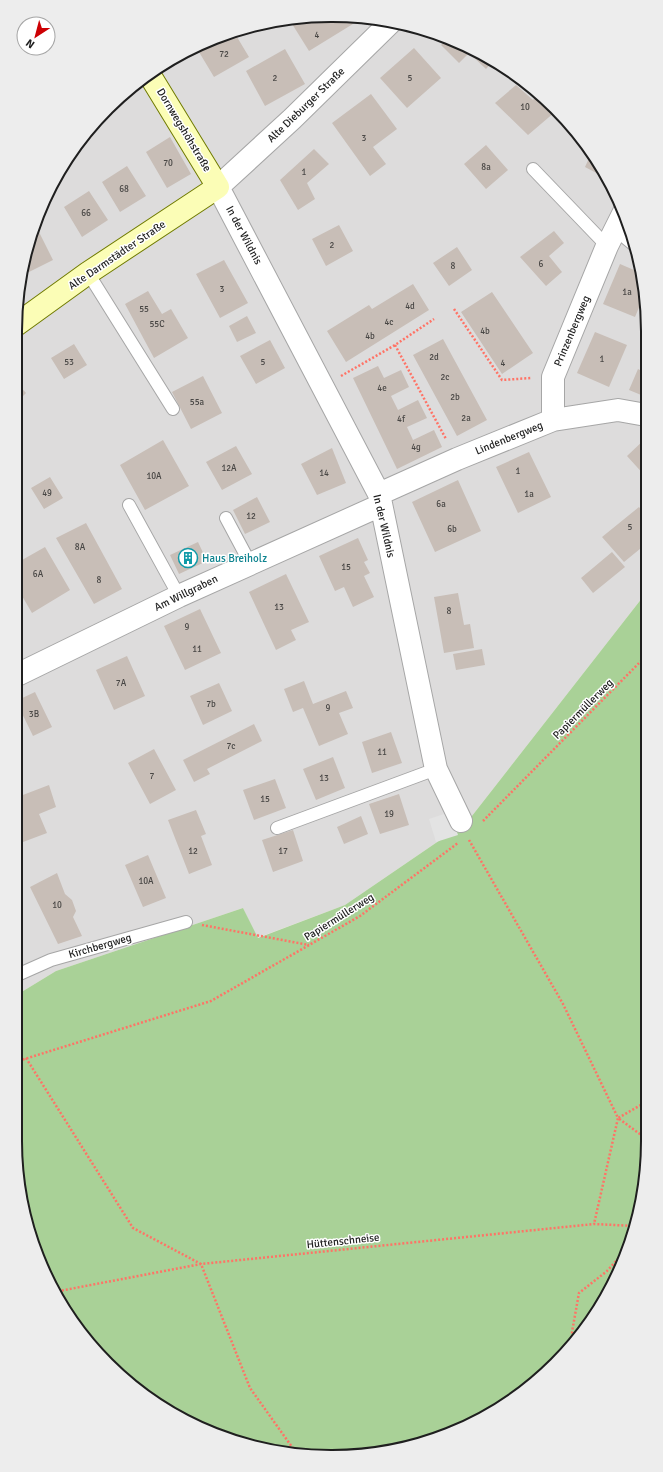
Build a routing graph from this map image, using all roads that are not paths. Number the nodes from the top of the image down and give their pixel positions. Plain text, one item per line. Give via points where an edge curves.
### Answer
1 (386, 27) edge
2 (152, 79) edge
3 (533, 169) dead end
4 (218, 186) junction
5 (616, 230) edge
6 (627, 239) edge
7 (88, 273) junction
8 (23, 320) edge
9 (173, 409) dead end
10 (641, 414) edge
11 (553, 420) junction
12 (380, 500) junction
13 (129, 506) dead end
14 (226, 518) dead end
15 (250, 563) junction
16 (180, 596) junction
17 (22, 673) edge
18 (436, 769) junction
19 (276, 828) dead end
20 (467, 831) road end
21 (186, 922) road end
22 (22, 973) edge

1 - 4 street, Alte Dieburger Straße via 292,119
2 - 4 street, Dornwegshöhstraße
3 - 5 lane
4 - 7 street, Alte Darmstädter Straße
4 - 12 street, In der Wildnis
5 - 6 lane
5 - 11 street, Prinzenbergweg via 553,377
7 - 8 street, Alte Darmstädter Straße
7 - 9 lane
10 - 11 street, Lindenbergweg via 618,410
11 - 12 street, Lindenbergweg via 457,459
12 - 15 street, Am Willgraben
12 - 18 street, In der Wildnis
13 - 16 lane
14 - 15 lane
15 - 16 street, Am Willgraben
16 - 17 street, Am Willgraben
18 - 19 lane
18 - 20 street, In der Wildnis
21 - 22 lane, Kirchbergweg via 51,960

